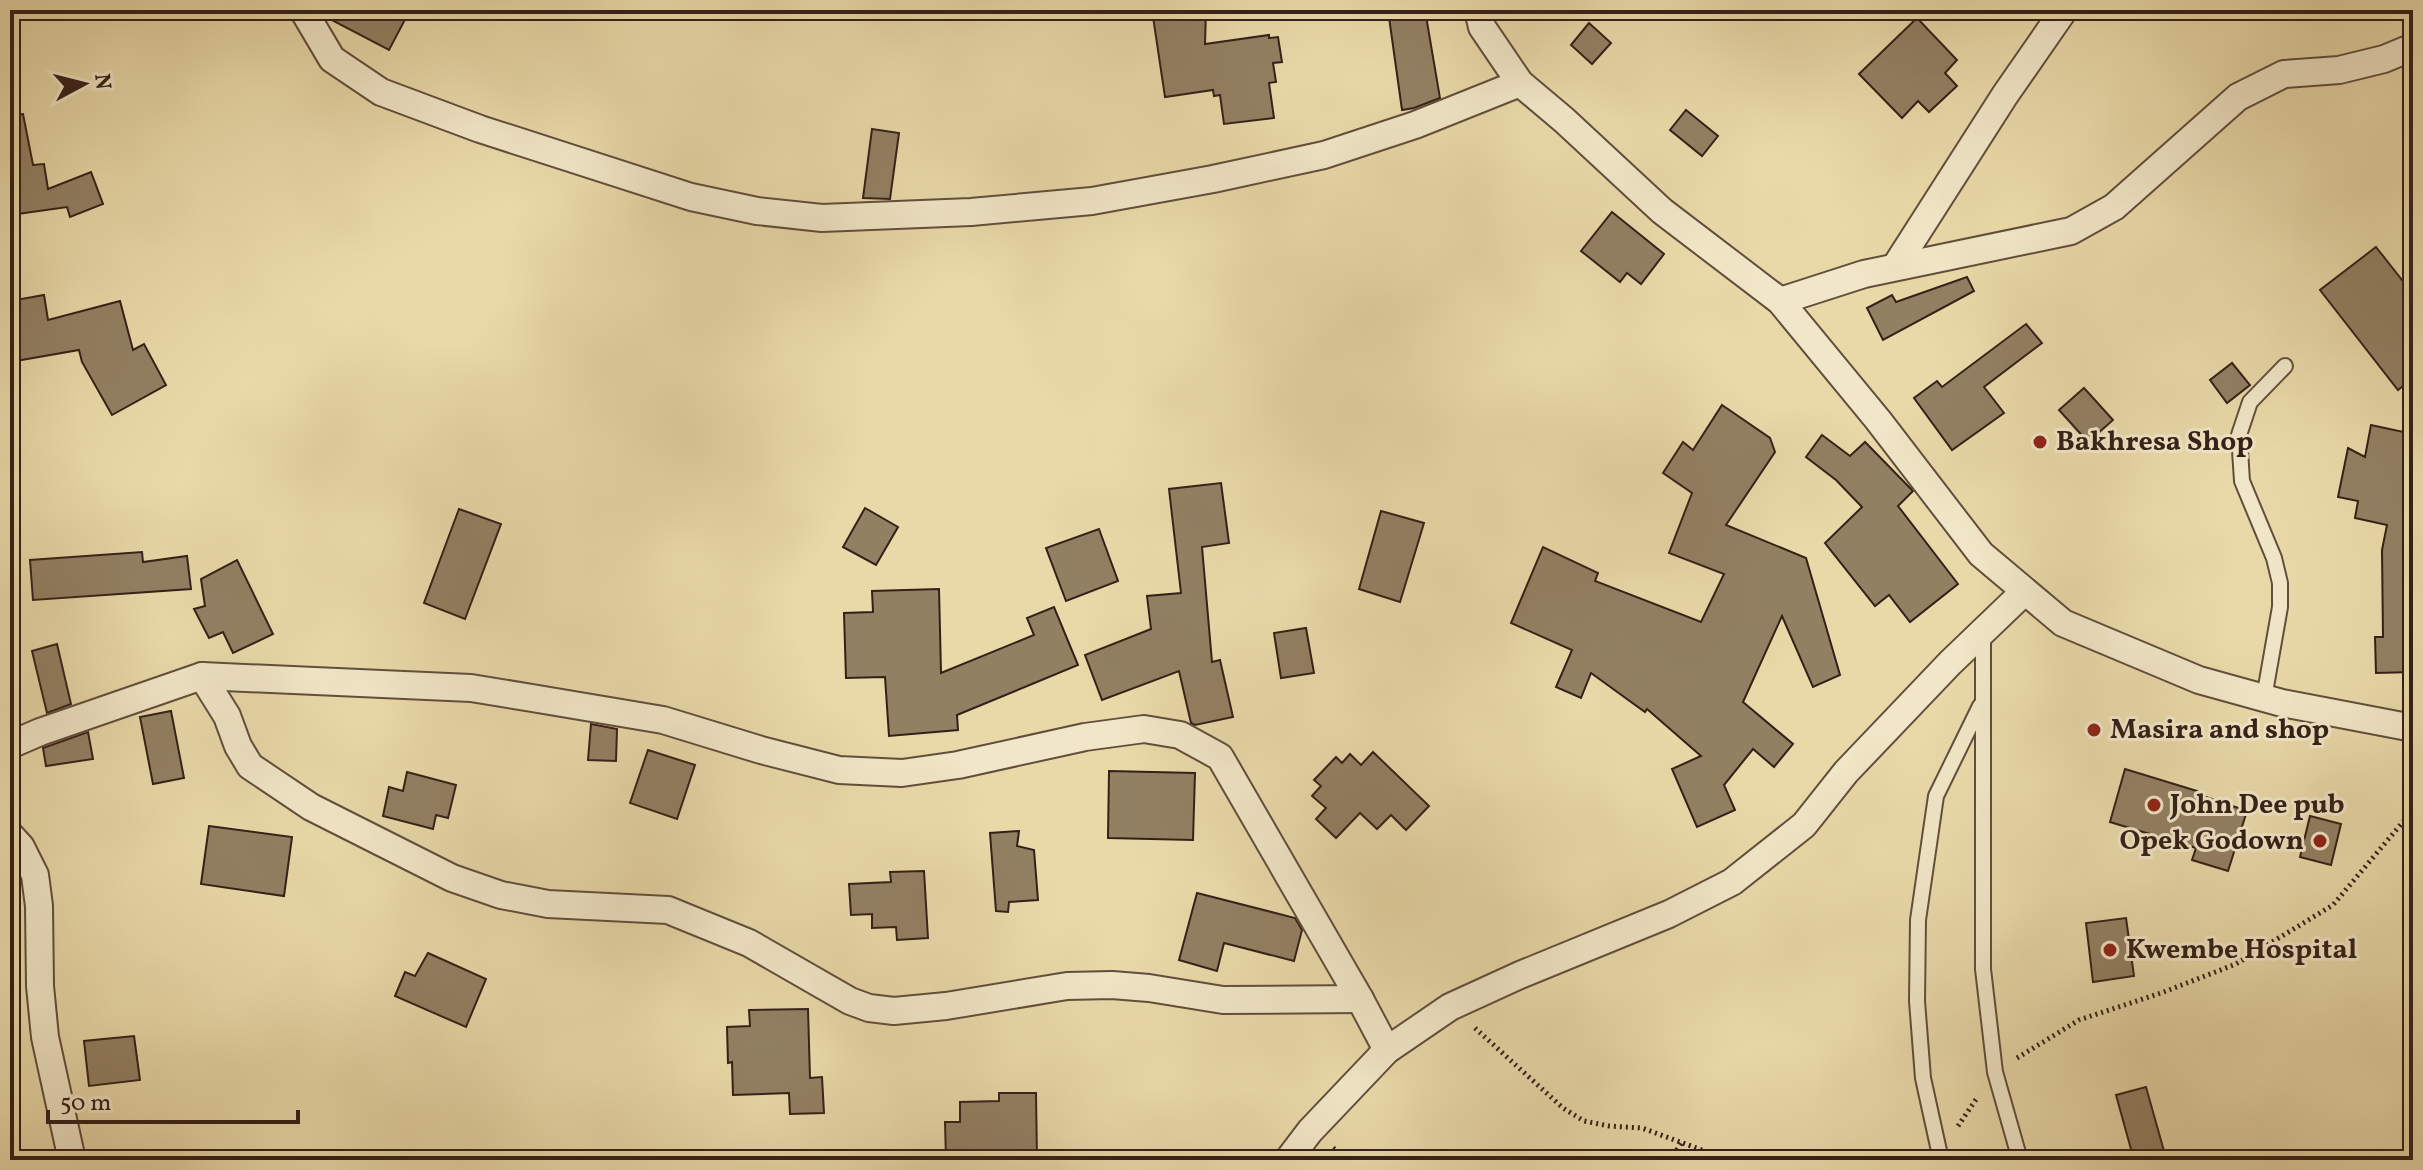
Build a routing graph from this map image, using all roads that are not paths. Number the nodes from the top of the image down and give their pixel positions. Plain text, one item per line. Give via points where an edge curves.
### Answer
1 (303, 10) edge
2 (1478, 10) edge
3 (2064, 10) edge
4 (2413, 47) edge
5 (1520, 83) junction
6 (1895, 267) junction
7 (1780, 301) junction
8 (2285, 366) dead end
9 (2024, 592) junction
10 (1983, 632) junction
11 (202, 676) junction
12 (2264, 698) junction
13 (1983, 700) junction
14 (2413, 728) edge
15 (10, 745) edge
16 (10, 835) edge
17 (1360, 999) junction
18 (1387, 1050) junction
19 (1940, 1157) edge
20 (72, 1160) edge
21 (1288, 1160) edge
22 (2020, 1160) edge

1 - 5 street via 332,59 381,92 691,197 822,218 1092,201 1213,179 1324,155
2 - 5 street via 1482,27
3 - 6 street
4 - 6 street via 2339,70 2284,74 2238,97 2114,207 2071,231
5 - 7 street via 1662,211
6 - 7 street
7 - 9 street via 1981,554
8 - 12 lane via 2250,402 2239,435 2242,481 2280,583
9 - 10 street
9 - 12 street via 2063,623 2199,680
10 - 13 lane
10 - 18 street via 1846,772 1804,825 1732,882 1450,1007
11 - 15 street
11 - 17 street via 250,766 311,807 452,878 548,904 668,910 749,943 869,1008 894,1011 1067,986 1112,985 1223,1000
11 - 17 street via 471,688 663,720 855,771 902,773 944,767 1144,729 1180,735 1220,757
12 - 14 street
13 - 19 lane via 1936,796 1918,920 1923,1078
13 - 22 lane via 1983,969 1995,1072
16 - 20 street via 35,875 45,1037
17 - 18 street
18 - 21 street

